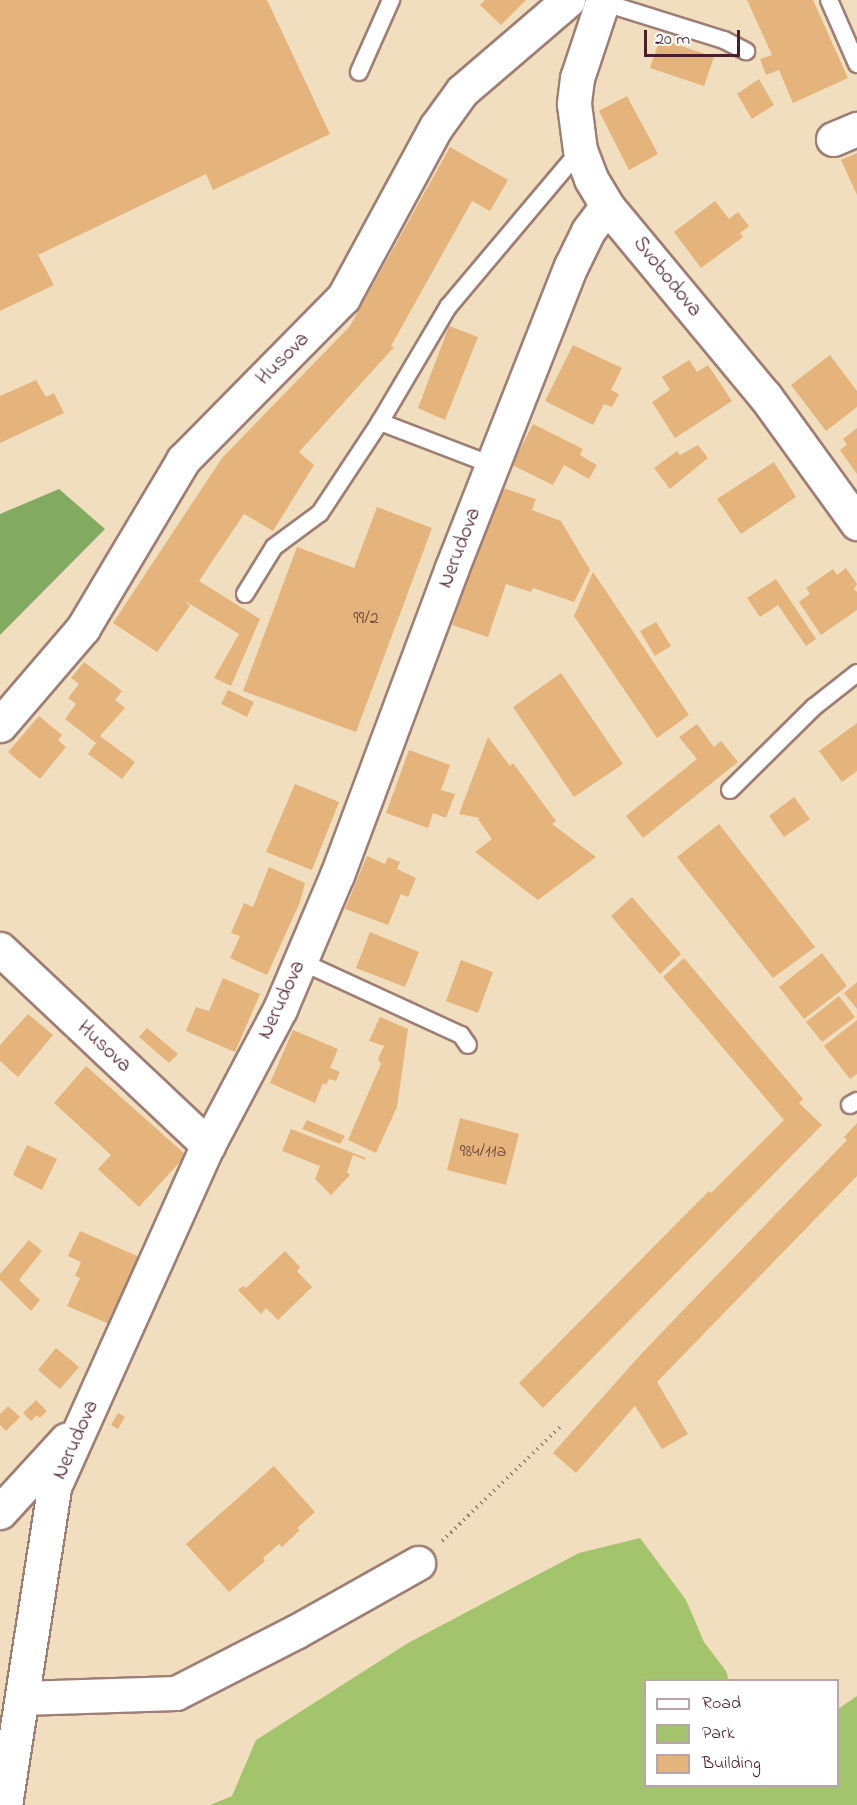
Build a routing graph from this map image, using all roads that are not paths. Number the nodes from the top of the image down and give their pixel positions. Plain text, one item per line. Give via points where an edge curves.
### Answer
1 (391, 0) edge
2 (568, 0) edge
3 (829, 0) edge
4 (602, 1) edge
5 (746, 51) dead end
6 (857, 64) edge
7 (360, 72) dead end
8 (580, 150) junction
9 (608, 206) junction
10 (380, 422) junction
11 (492, 465) junction
12 (857, 523) edge
13 (245, 594) dead end
14 (857, 673) edge
15 (0, 725) edge
16 (730, 790) dead end
17 (0, 949) edge
18 (300, 961) junction
19 (468, 1045) dead end
20 (208, 1145) junction
21 (84, 1420) junction
22 (0, 1512) edge
23 (418, 1563) road end
24 (22, 1698) junction
25 (5, 1805) edge

1 - 7 lane
2 - 15 street, Husova via 462,91 436,127 343,298 183,460 82,628
3 - 6 lane
4 - 5 lane via 724,40
4 - 8 street, Svobodova via 577,78 575,115
8 - 9 street, Svobodova via 591,179
8 - 10 lane via 448,307
9 - 11 street, Nerudova via 588,231 571,266
9 - 12 street, Svobodova via 765,396
10 - 11 lane
10 - 13 lane via 320,513 274,547
11 - 18 street, Nerudova via 337,875
14 - 16 lane via 814,708
17 - 20 street, Husova
18 - 19 lane via 461,1035
18 - 20 street, Nerudova via 280,1009
20 - 21 street, Nerudova
21 - 22 street
21 - 24 street, Nerudova via 54,1487
23 - 24 street via 176,1693
24 - 25 street, Nerudova

